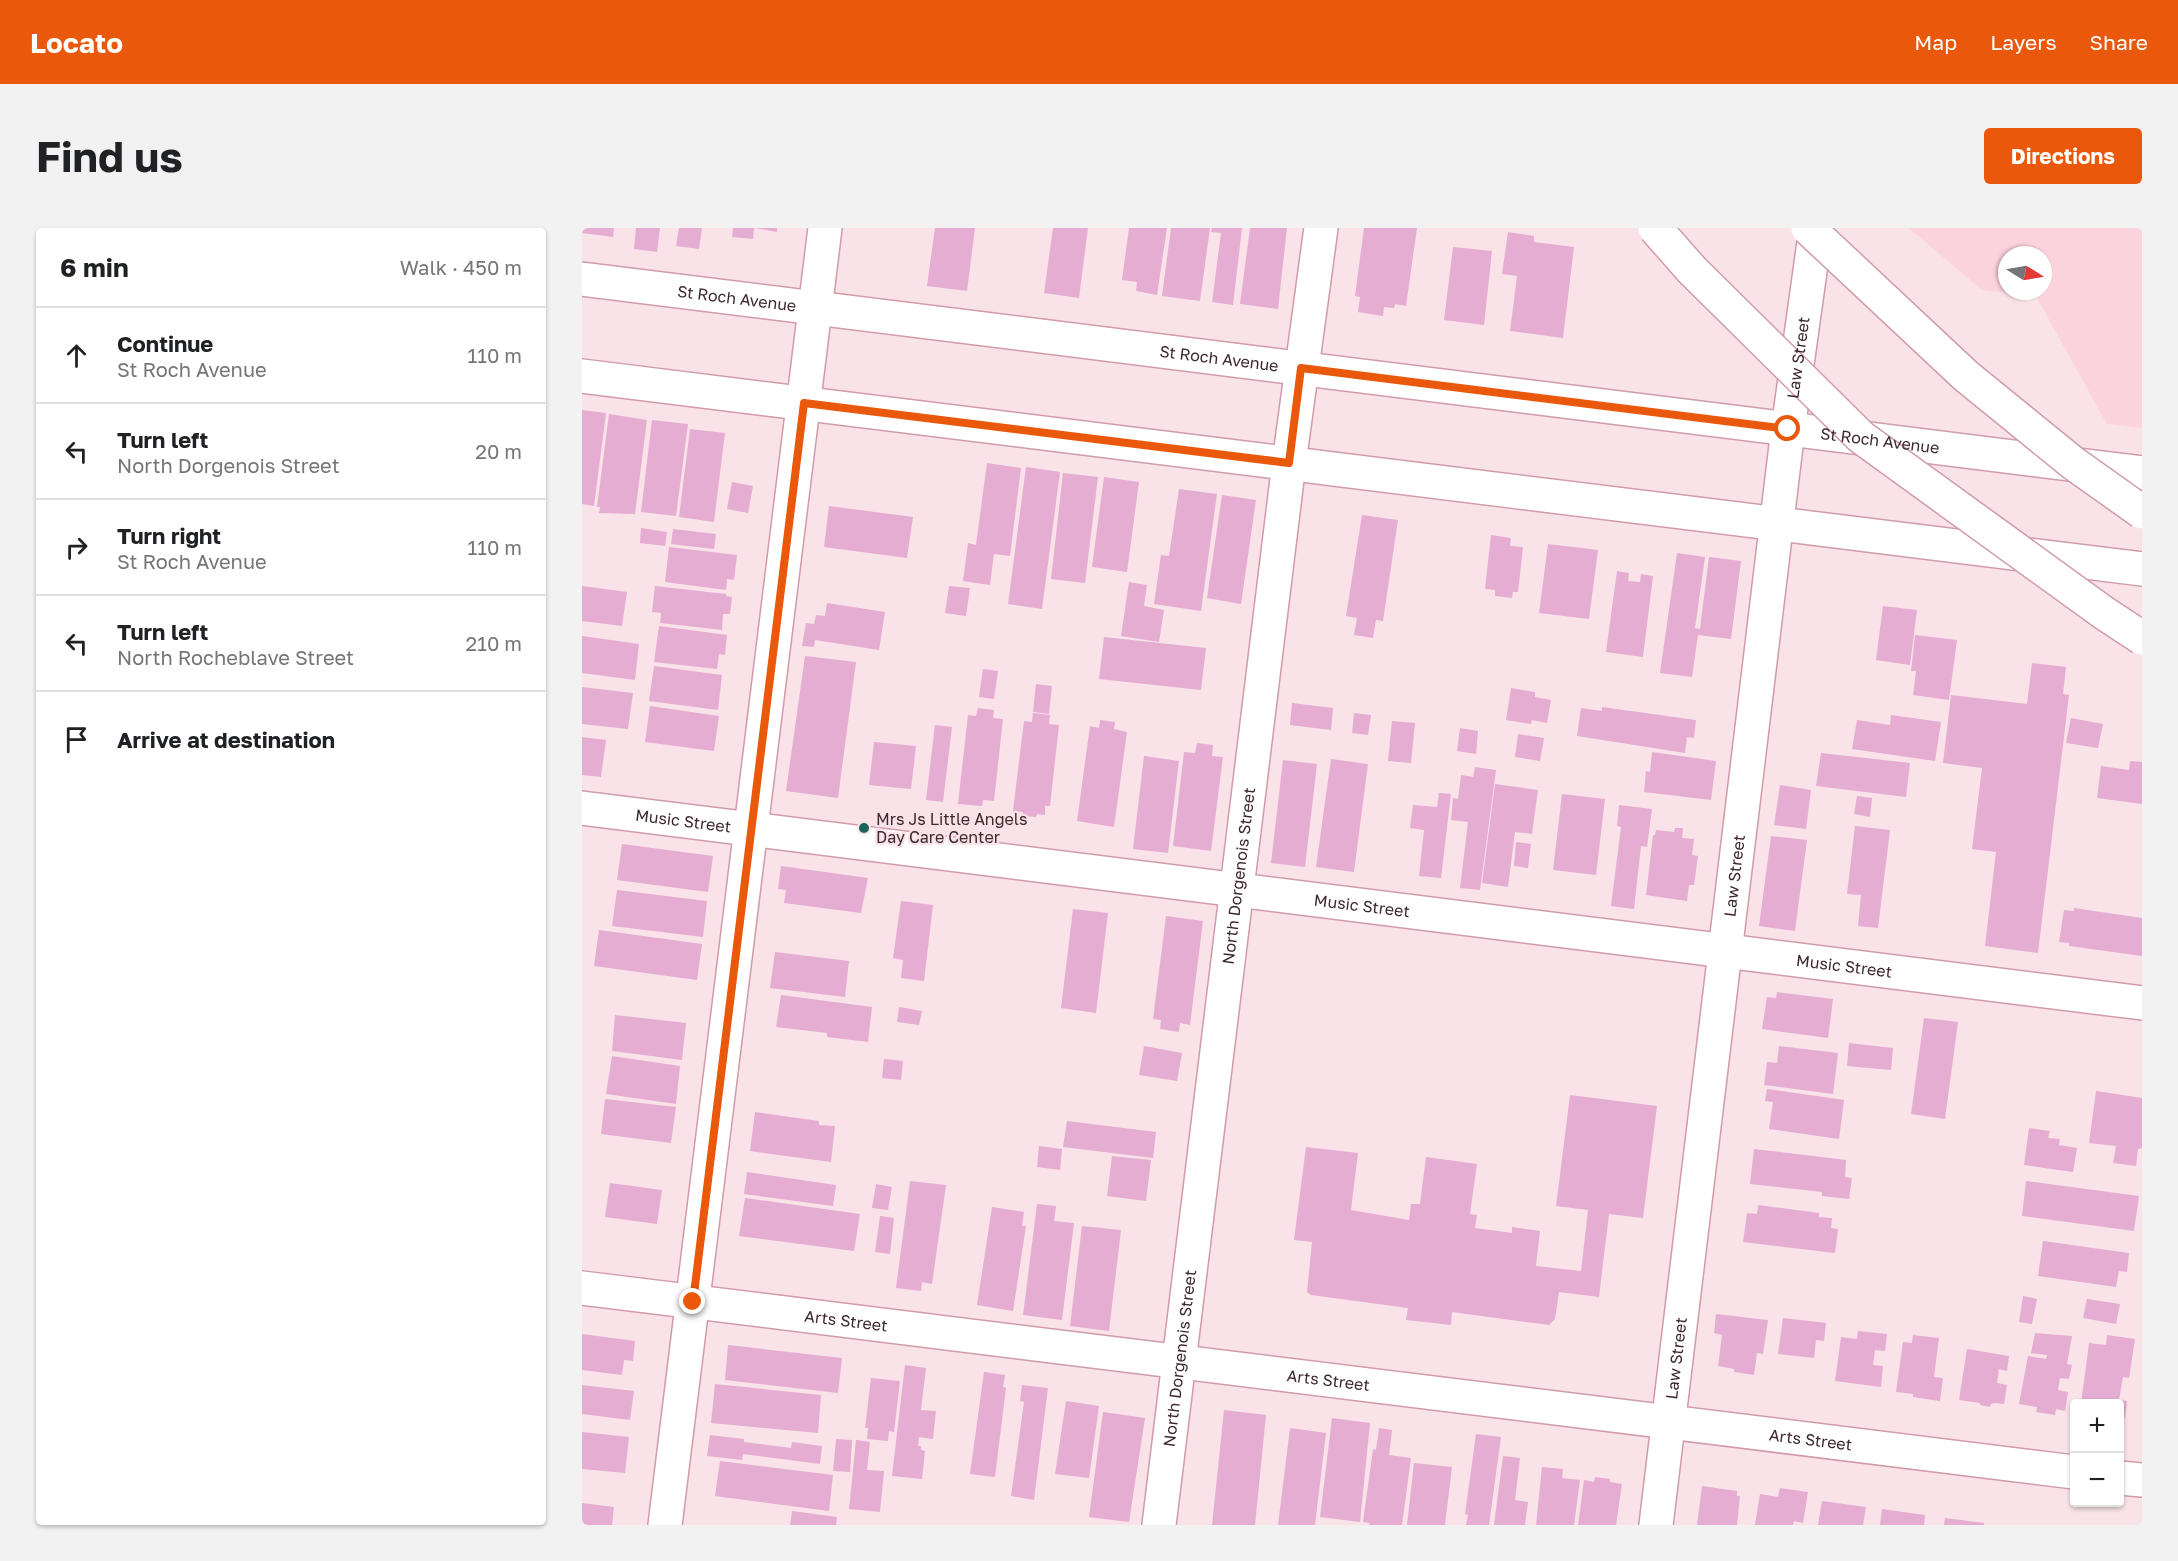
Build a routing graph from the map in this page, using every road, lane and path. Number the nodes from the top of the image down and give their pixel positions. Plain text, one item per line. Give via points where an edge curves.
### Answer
1 (825, 228) edge
2 (1322, 228) edge
3 (1655, 228) edge
4 (1808, 228) edge
5 (1816, 228) edge
6 (582, 279) edge
7 (815, 308) junction
8 (1301, 368) junction
9 (582, 376) edge
10 (804, 403) junction
11 (1788, 429) junction
12 (1289, 463) junction
13 (2142, 473) edge
14 (2142, 512) edge
15 (1777, 524) junction
16 (2142, 569) edge
17 (2142, 638) edge
18 (582, 808) edge
19 (751, 830) junction
20 (1237, 890) junction
21 (1725, 951) junction
22 (2142, 1003) edge
23 (582, 1288) edge
24 (693, 1302) junction
25 (1179, 1362) junction
26 (1669, 1422) junction
27 (2070, 1472) edge
28 (2124, 1478) edge
29 (2142, 1480) edge
30 (665, 1525) edge
31 (1159, 1525) edge
32 (1656, 1525) edge

1 - 7 main road
2 - 8 main road, North Dorgenois Street
3 - 17 main road, bridge via 1692,270 1861,437
4 - 14 main road, bridge via 1966,376 2073,463
5 - 11 main road, Law Street
6 - 7 main road, St Roch Avenue
7 - 8 main road, St Roch Avenue
7 - 10 main road
8 - 11 main road, St Roch Avenue
8 - 12 main road, North Dorgenois Street
9 - 10 main road
10 - 12 main road
10 - 19 main road
11 - 13 main road, St Roch Avenue
11 - 15 main road, Law Street
12 - 15 main road
12 - 20 main road, North Dorgenois Street
15 - 16 main road
15 - 21 main road, Law Street
18 - 19 main road, Music Street
19 - 20 main road, Music Street
19 - 24 main road
20 - 21 main road, Music Street
20 - 25 main road, North Dorgenois Street
21 - 22 main road, Music Street
21 - 26 main road, Law Street
23 - 24 main road, Arts Street
24 - 25 main road, Arts Street
24 - 30 main road
25 - 26 main road, Arts Street
25 - 31 main road, North Dorgenois Street
26 - 27 main road, Arts Street
26 - 32 main road, Law Street
28 - 29 main road

